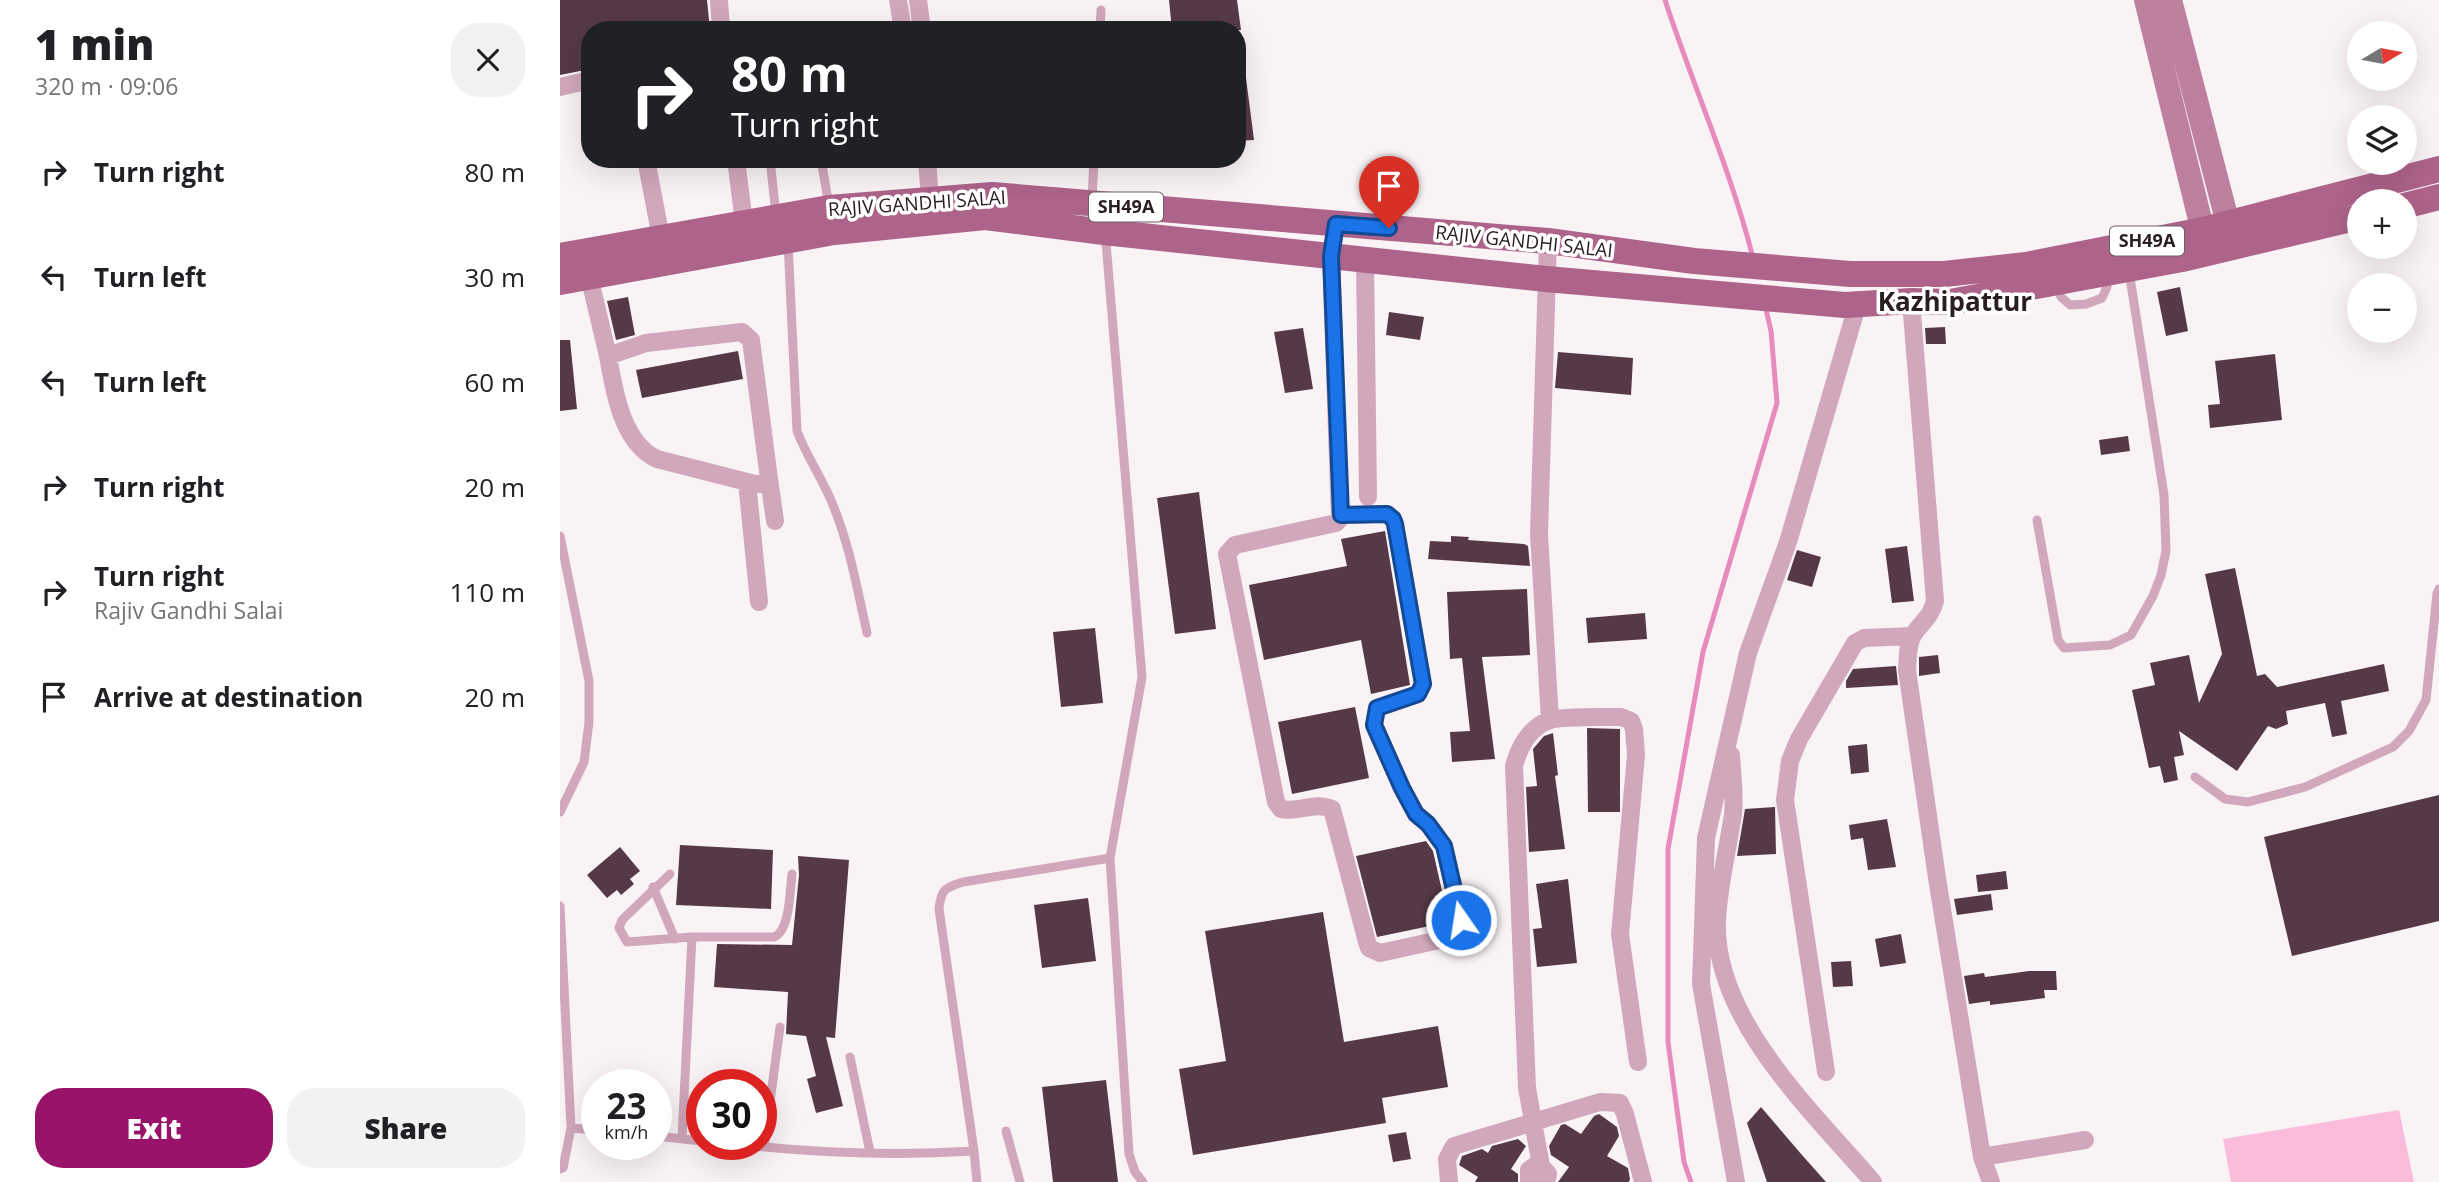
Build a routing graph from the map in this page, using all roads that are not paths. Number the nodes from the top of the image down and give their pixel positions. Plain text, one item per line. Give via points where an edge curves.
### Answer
1 (719, 0) edge
2 (898, 0) edge
3 (918, 0) edge
4 (2146, 0) edge
5 (2170, 0) edge
6 (1101, 10) dead end
7 (720, 21) edge
8 (902, 21) edge
9 (921, 21) edge
10 (1100, 21) edge
11 (581, 82) edge
12 (560, 87) edge
13 (648, 168) edge
14 (737, 168) edge
15 (772, 168) edge
16 (822, 168) edge
17 (928, 168) edge
18 (1095, 168) edge
19 (2439, 169) edge
20 (2439, 197) edge
21 (930, 200) junction
22 (2417, 203) edge
23 (1098, 204) junction
24 (829, 208) junction
25 (2347, 219) edge
26 (744, 223) junction
27 (1336, 224) junction
28 (782, 229) junction
29 (1104, 232) junction
30 (661, 238) junction
31 (2218, 238) junction
32 (1548, 241) junction
33 (560, 256) edge
34 (1331, 256) junction
35 (1365, 260) junction
36 (2118, 271) junction
37 (589, 276) junction
38 (1546, 279) junction
39 (560, 282) edge
40 (1910, 301) junction
41 (1851, 306) junction
42 (608, 356) junction
43 (769, 479) junction
44 (747, 482) junction
45 (1368, 497) dead end
46 (1341, 515) junction
47 (2037, 520) dead end
48 (775, 521) dead end
49 (560, 536) edge
50 (2439, 589) edge
51 (758, 602) dead end
52 (867, 633) dead end
53 (1912, 636) junction
54 (1550, 720) junction
55 (1730, 738) junction
56 (2195, 778) dead end
57 (560, 813) edge
58 (1110, 858) junction
59 (670, 874) dead end
60 (792, 874) dead end
61 (653, 887) junction
62 (560, 906) edge
63 (561, 931) edge
64 (692, 937) junction
65 (675, 939) junction
66 (780, 1027) dead end
67 (850, 1057) dead end
68 (1638, 1062) dead end
69 (774, 1069) edge
70 (1826, 1072) dead end
71 (1529, 1125) junction
72 (571, 1128) junction
73 (581, 1129) edge
74 (1006, 1130) dead end
75 (672, 1137) edge
76 (682, 1138) junction
77 (686, 1139) edge
78 (2085, 1140) dead end
79 (777, 1148) edge
80 (974, 1151) junction
81 (870, 1152) junction
82 (1982, 1157) junction
83 (560, 1168) edge
84 (1537, 1175) edge
85 (977, 1182) edge
86 (1020, 1182) edge
87 (1143, 1182) edge
88 (1449, 1182) edge
89 (1643, 1182) edge
90 (1736, 1182) edge
91 (1873, 1182) edge
92 (1991, 1182) edge

1 - 7 street
2 - 8 street
3 - 9 street
4 - 31 street
5 - 31 street
6 - 10 lane
11 - 12 street
13 - 30 street
14 - 26 street
15 - 28 lane
16 - 24 lane
17 - 21 street
18 - 23 lane
19 - 31 main road, RAJIV GANDHI SALAI / SH49A
20 - 22 main road
21 - 23 main road, RAJIV GANDHI SALAI / SH49A via 992,195
21 - 24 main road, RAJIV GANDHI SALAI / SH49A
23 - 27 main road, RAJIV GANDHI SALAI / SH49A
23 - 29 lane
24 - 28 main road, RAJIV GANDHI SALAI / SH49A
25 - 31 main road, RAJIV GANDHI SALAI / SH49A
26 - 28 main road, RAJIV GANDHI SALAI / SH49A
26 - 30 main road, RAJIV GANDHI SALAI / SH49A
27 - 32 main road, RAJIV GANDHI SALAI / SH49A
27 - 34 street
28 - 29 main road, RAJIV GANDHI SALAI / SH49A via 834,232 985,217
28 - 37 main road, RAJIV GANDHI SALAI / SH49A
28 - 52 lane via 797,431 841,527
29 - 34 main road, RAJIV GANDHI SALAI / SH49A
29 - 58 lane via 1142,677
30 - 33 main road, RAJIV GANDHI SALAI / SH49A
31 - 32 main road, RAJIV GANDHI SALAI / SH49A via 1944,274 1850,274 1694,261
31 - 36 main road, RAJIV GANDHI SALAI / SH49A
32 - 38 street
34 - 35 main road, RAJIV GANDHI SALAI / SH49A
34 - 46 street
35 - 38 main road, RAJIV GANDHI SALAI / SH49A
35 - 45 street
36 - 40 main road, RAJIV GANDHI SALAI / SH49A via 1950,302
36 - 47 lane via 2164,495 2166,551 2161,575 2131,635 2110,645 2064,648 2058,640
37 - 39 main road, RAJIV GANDHI SALAI / SH49A
37 - 42 street
38 - 41 main road, RAJIV GANDHI SALAI / SH49A
38 - 54 street via 1539,534
40 - 41 main road, RAJIV GANDHI SALAI / SH49A
40 - 53 street via 1935,601 1931,615
41 - 55 street via 1788,542 1748,653
42 - 43 street via 646,343 748,334
42 - 44 street via 624,418 638,447 657,459
43 - 44 street via 763,484
43 - 48 street
44 - 51 street
46 - 46 street via 1336,523 1235,545 1227,554 1276,802 1288,811 1316,805 1332,809 1367,942 1380,953 1452,937 1460,932 1461,920 1444,846 1416,814 1374,725 1377,708 1418,694 1423,684 1395,524 1387,514
49 - 57 lane via 589,681 589,722 584,762
50 - 56 lane via 2426,700 2409,731 2393,747 2305,787 2248,802 2225,799
53 - 70 street via 1864,638 1856,643 1799,739 1786,778 1785,800
53 - 82 street via 1907,670
54 - 68 street via 1621,717 1631,721 1634,729 1636,755 1620,934
54 - 71 street via 1528,736 1514,766
55 - 90 street via 1706,838 1701,984
55 - 91 street via 1733,811 1717,918 1733,996 1771,1062
58 - 80 lane via 963,882 946,887 940,896
58 - 87 lane via 1129,1154
59 - 61 lane
60 - 64 lane via 785,927 779,935
61 - 65 lane
61 - 65 lane via 622,920 621,935 631,943
62 - 63 lane
63 - 72 lane
64 - 65 lane
64 - 76 lane
66 - 69 lane
67 - 81 lane
71 - 84 street
71 - 88 street via 1454,1146 1447,1159
71 - 89 street via 1600,1102 1620,1103
72 - 73 lane
72 - 83 lane
74 - 86 lane
75 - 76 lane
76 - 77 lane
78 - 82 street
79 - 81 lane
80 - 81 lane
80 - 85 lane
82 - 92 street

